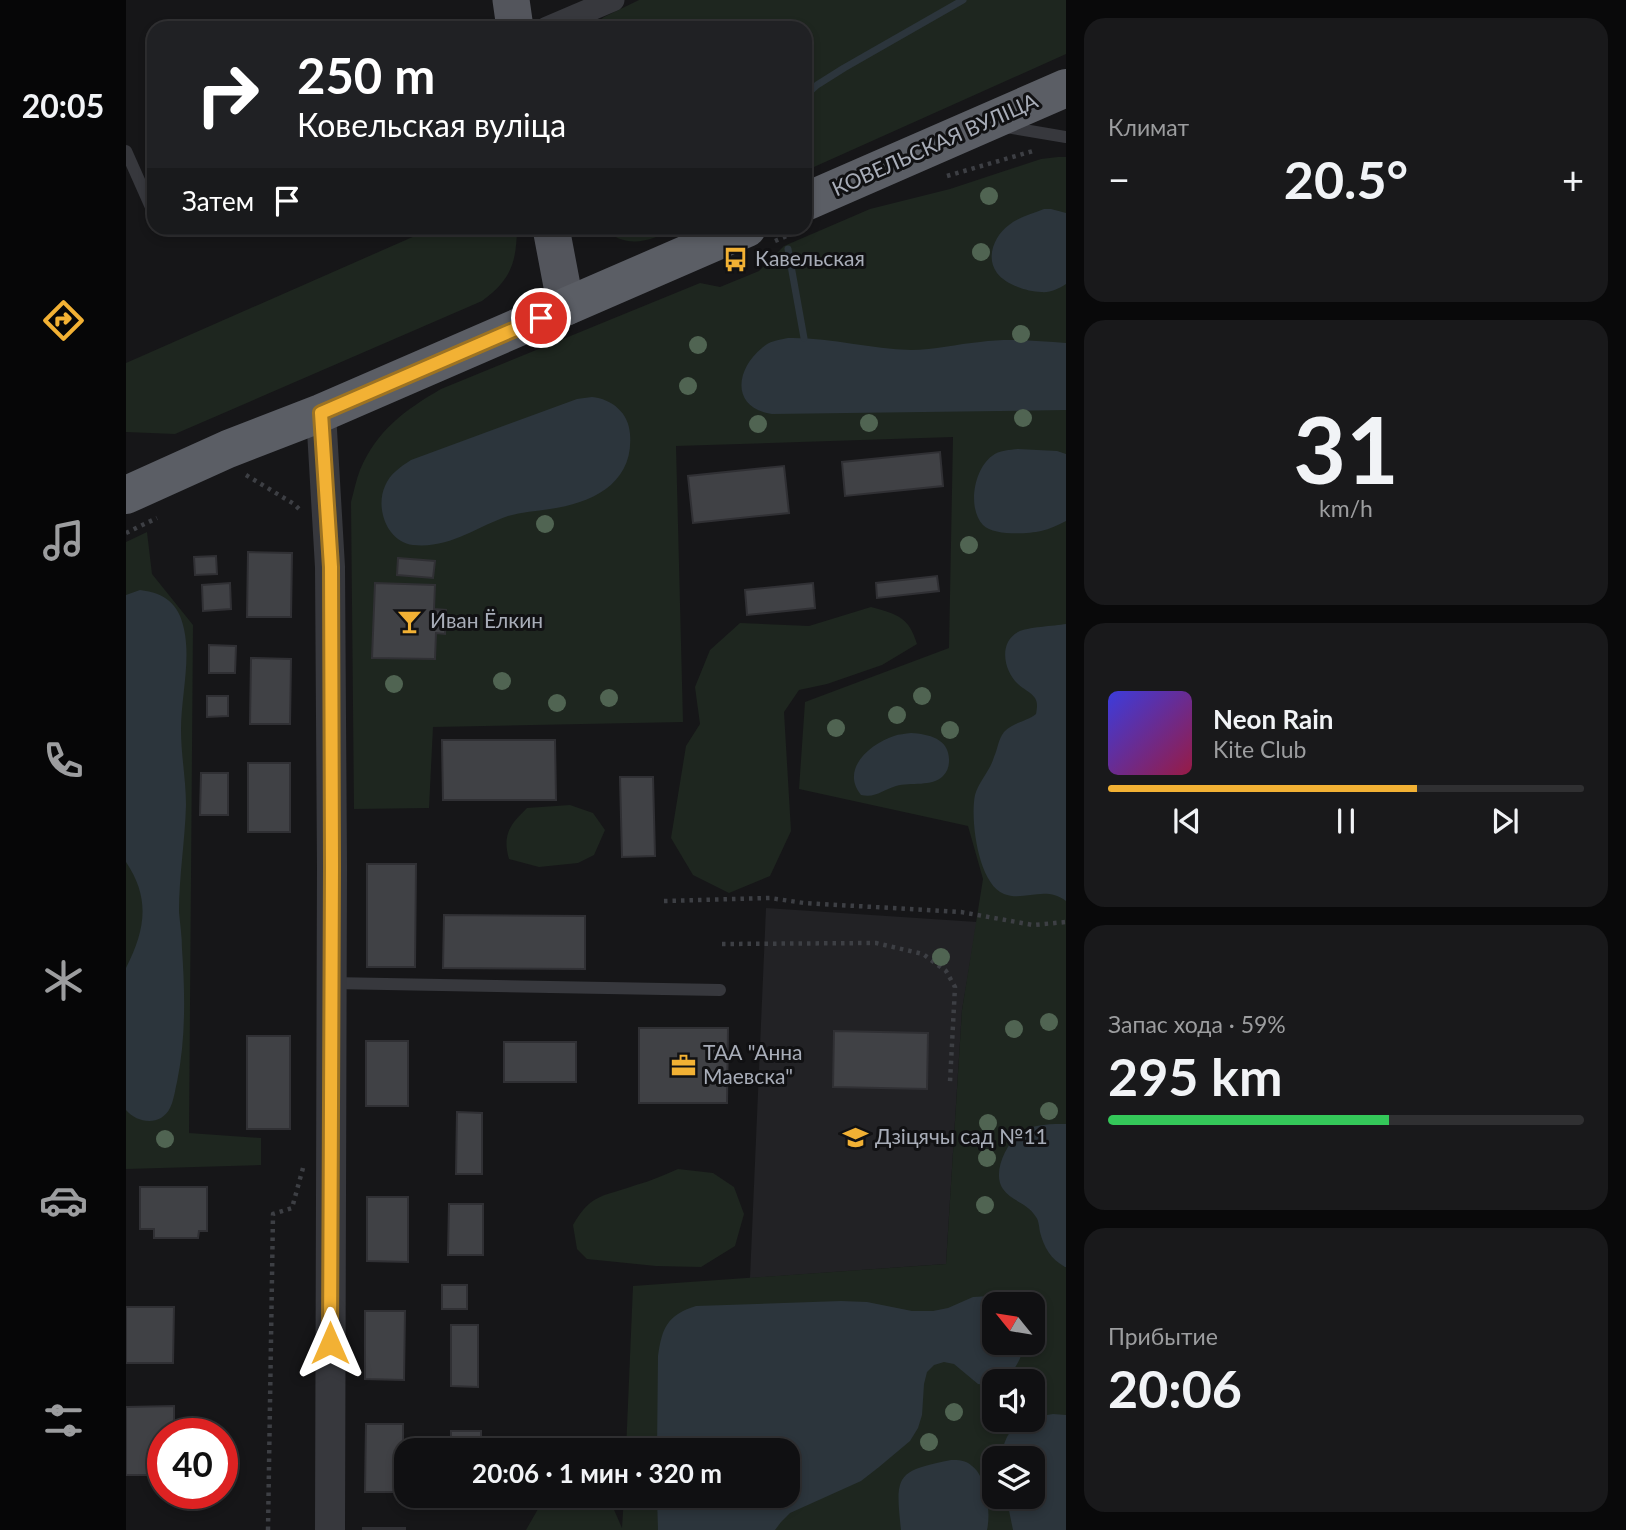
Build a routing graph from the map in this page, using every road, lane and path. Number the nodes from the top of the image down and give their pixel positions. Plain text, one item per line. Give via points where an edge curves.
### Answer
1 (511, 0) edge
2 (613, 0) edge
3 (514, 21) edge
4 (564, 21) edge
5 (1066, 88) edge
6 (985, 123) junction
7 (1066, 137) edge
8 (126, 151) edge
9 (147, 198) edge
10 (812, 199) edge
11 (552, 235) edge
12 (731, 235) edge
13 (566, 307) junction
14 (321, 413) junction
15 (228, 449) junction
16 (126, 495) edge
17 (304, 515) dead end
18 (664, 901) dead end
19 (1066, 922) edge
20 (722, 944) dead end
21 (331, 983) junction
22 (720, 990) dead end
23 (950, 1082) dead end
24 (305, 1162) dead end
25 (268, 1530) edge
26 (330, 1530) edge

1 - 3 main road
2 - 4 street
5 - 6 highway, КОВЕЛЬСКАЯ ВУЛІЦА
6 - 7 lane
6 - 10 highway, КОВЕЛЬСКАЯ ВУЛІЦА
8 - 9 lane
11 - 13 main road
12 - 13 highway
13 - 14 highway
14 - 15 highway
14 - 21 street via 331,567
15 - 16 highway
15 - 17 path via 245,474 295,504
18 - 19 path via 770,898 961,912 1033,925
20 - 23 path via 876,943 923,954 946,971 955,987
21 - 22 lane
21 - 26 street
24 - 25 path via 292,1208 273,1214

